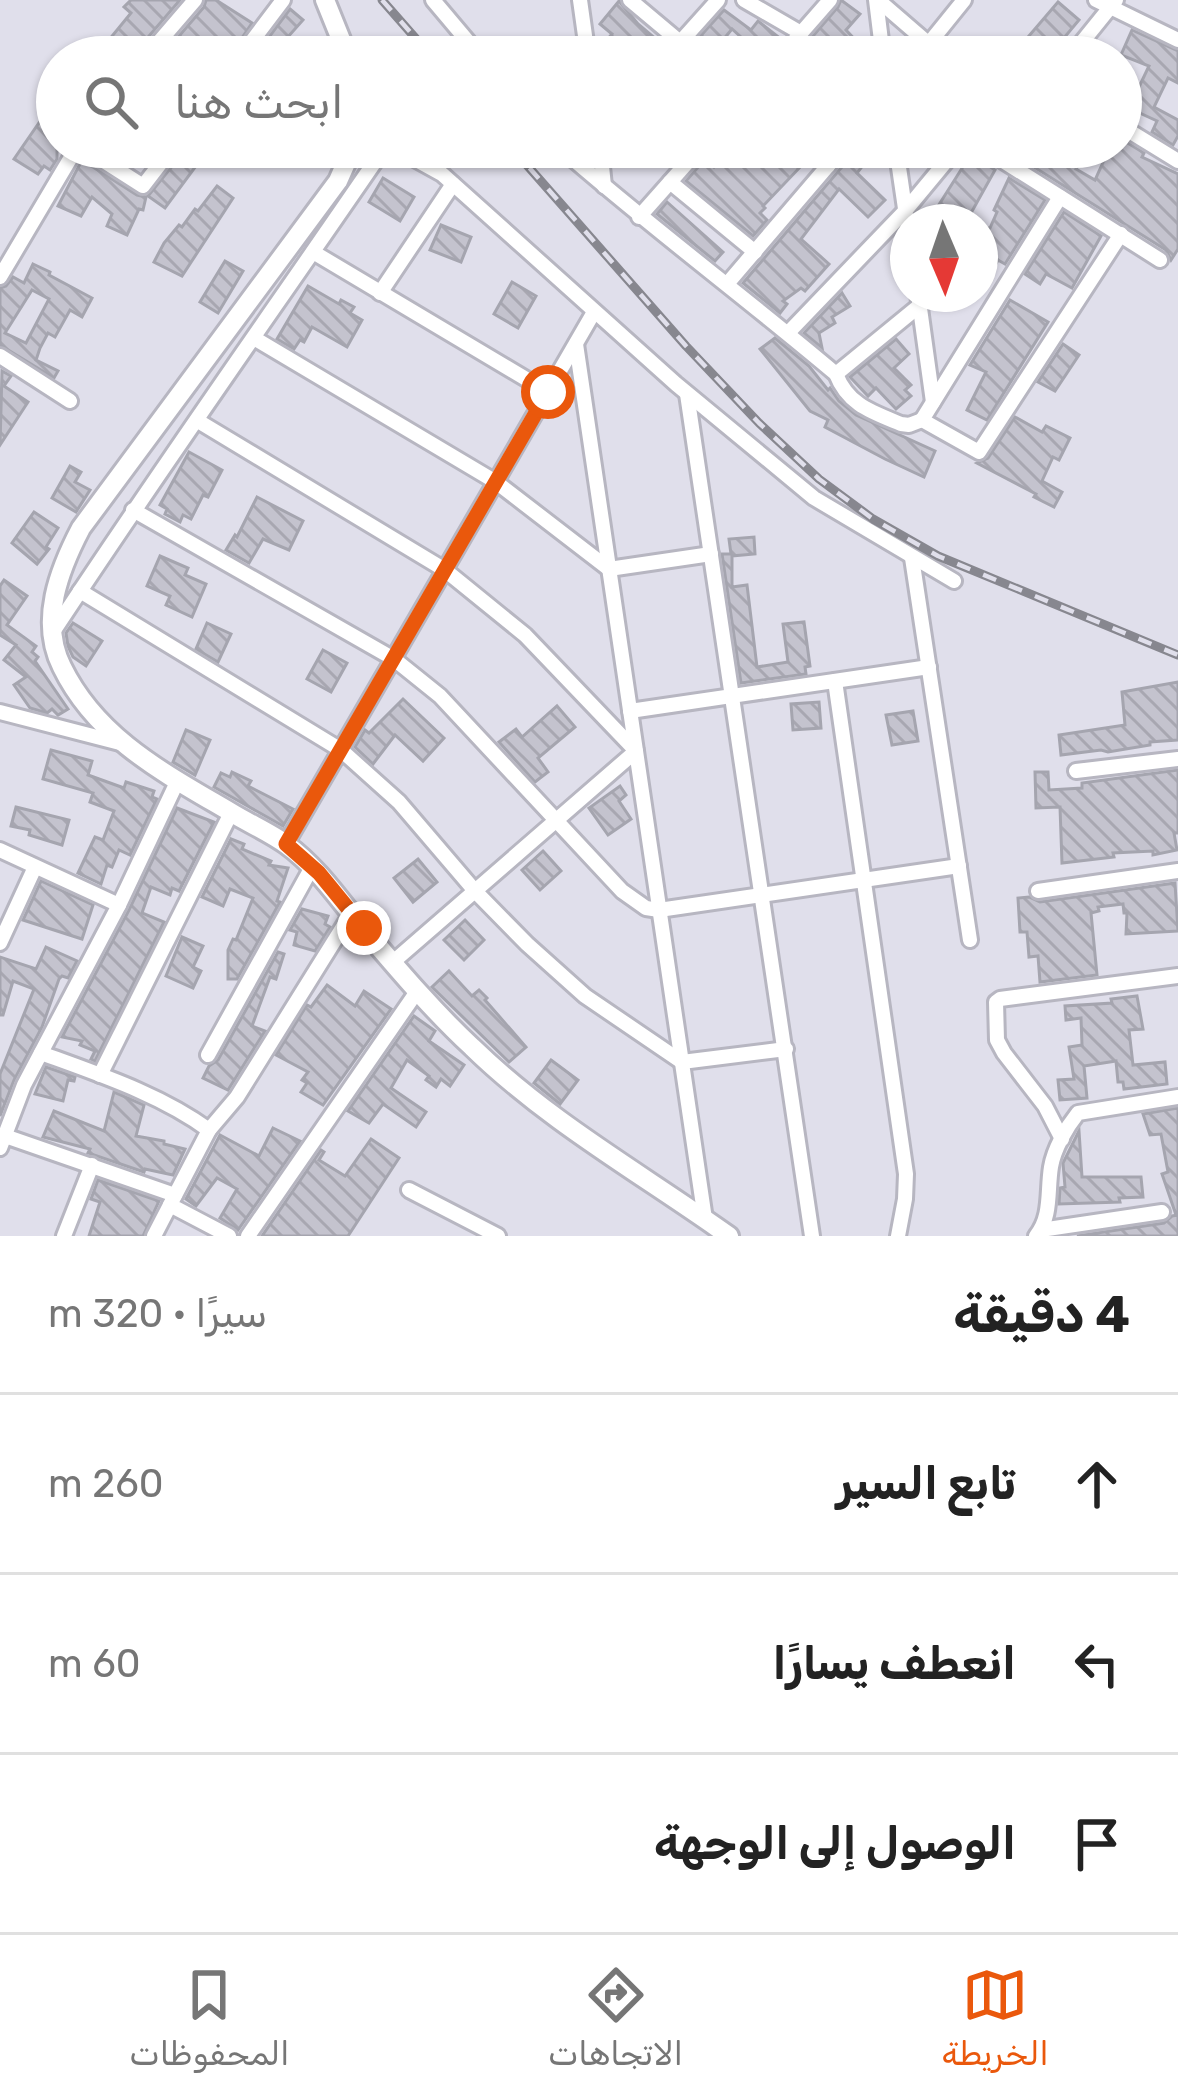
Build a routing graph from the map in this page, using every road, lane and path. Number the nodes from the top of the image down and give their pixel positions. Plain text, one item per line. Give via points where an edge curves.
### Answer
1 (195, 0) edge
2 (283, 0) edge
3 (325, 0) edge
4 (434, 0) edge
5 (580, 0) edge
6 (631, 0) edge
7 (718, 0) edge
8 (744, 0) edge
9 (830, 0) edge
10 (877, 0) edge
11 (964, 0) edge
12 (1108, 2) edge
13 (801, 33) junction
14 (164, 36) edge
15 (256, 36) edge
16 (340, 36) edge
17 (464, 36) edge
18 (585, 36) edge
19 (673, 36) edge
20 (685, 36) edge
21 (798, 36) edge
22 (881, 36) edge
23 (910, 36) edge
24 (936, 36) edge
25 (1085, 36) edge
26 (1178, 40) edge
27 (1142, 139) edge
28 (1178, 161) edge
29 (67, 168) edge
30 (114, 168) edge
31 (157, 168) edge
32 (344, 168) edge
33 (374, 168) edge
34 (430, 168) edge
35 (583, 168) edge
36 (602, 168) edge
37 (682, 168) edge
38 (826, 168) edge
39 (899, 168) edge
40 (941, 168) edge
41 (1014, 168) edge
42 (670, 182) junction
43 (452, 184) junction
44 (604, 187) junction
45 (1060, 197) junction
46 (904, 204) edge
47 (911, 204) edge
48 (639, 217) junction
49 (890, 227) edge
50 (1121, 234) junction
51 (754, 252) junction
52 (313, 253) junction
53 (1160, 260) dead end
54 (0, 277) edge
55 (727, 284) junction
56 (380, 292) junction
57 (594, 312) junction
58 (906, 312) edge
59 (921, 312) edge
60 (788, 333) junction
61 (254, 338) junction
62 (576, 344) junction
63 (0, 356) edge
64 (836, 374) junction
65 (548, 392) junction
66 (687, 394) junction
67 (70, 401) dead end
68 (933, 402) junction
69 (922, 420) junction
70 (198, 421) junction
71 (496, 482) junction
72 (133, 510) junction
73 (711, 554) junction
74 (912, 558) junction
75 (609, 568) junction
76 (445, 570) junction
77 (953, 581) dead end
78 (80, 591) junction
79 (53, 632) junction
80 (394, 659) junction
81 (929, 667) junction
82 (835, 681) junction
83 (733, 696) junction
84 (630, 711) junction
85 (0, 712) edge
86 (120, 743) junction
87 (341, 750) junction
88 (636, 752) junction
89 (1178, 759) edge
90 (1076, 771) dead end
91 (178, 780) junction
92 (231, 813) junction
93 (557, 820) junction
94 (286, 844) junction
95 (0, 850) edge
96 (959, 866) junction
97 (35, 867) junction
98 (312, 867) junction
99 (1178, 871) edge
100 (865, 880) junction
101 (1038, 890) dead end
102 (476, 891) junction
103 (763, 895) junction
104 (119, 905) junction
105 (659, 910) junction
106 (351, 914) junction
107 (970, 940) dead end
108 (0, 944) edge
109 (393, 962) junction
110 (1178, 976) edge
111 (418, 990) junction
112 (785, 1049) junction
113 (41, 1053) junction
114 (208, 1055) dead end
115 (682, 1062) junction
116 (100, 1075) junction
117 (1178, 1097) edge
118 (209, 1130) junction
119 (1062, 1138) junction
120 (2, 1142) edge
121 (92, 1165) junction
122 (409, 1190) dead end
123 (173, 1200) junction
124 (1162, 1213) dead end
125 (705, 1219) junction
126 (1039, 1233) edge
127 (64, 1236) edge
128 (154, 1236) edge
129 (230, 1236) edge
130 (248, 1236) edge
131 (497, 1236) edge
132 (729, 1236) edge
133 (812, 1236) edge
134 (898, 1236) edge

1 - 14 street
2 - 15 street
3 - 16 street
4 - 17 street
5 - 18 street
6 - 19 street
7 - 20 street
8 - 13 street
9 - 13 street
10 - 22 street
10 - 23 street
11 - 24 street
12 - 25 street
12 - 26 street
13 - 21 street
27 - 28 street
29 - 54 street
30 - 31 street via 143,186
32 - 79 street via 80,528 57,578
33 - 52 street
34 - 43 street
35 - 44 street
36 - 44 street
37 - 42 street
38 - 51 street
39 - 46 street
40 - 47 street
41 - 45 street
42 - 48 street
42 - 51 street
43 - 56 street
43 - 57 street
44 - 48 street
45 - 50 street
45 - 68 street
48 - 55 street
49 - 60 street
50 - 53 street
50 - 69 street via 979,452
51 - 55 street
52 - 56 street
52 - 61 street
55 - 60 street
56 - 65 street
57 - 62 street
57 - 66 street
58 - 64 street
59 - 68 street
60 - 64 street
61 - 70 street
61 - 71 street
62 - 65 street
62 - 75 street
63 - 67 street
64 - 69 street via 866,410 901,424
65 - 71 street
66 - 73 street
66 - 74 street via 814,497
68 - 69 street
70 - 72 street
70 - 76 street
71 - 75 street
71 - 76 street
72 - 78 street
72 - 80 street
73 - 75 street
73 - 83 street
74 - 77 street
74 - 81 street
75 - 84 street
76 - 80 street
76 - 88 street via 525,635
78 - 79 street
78 - 87 street
79 - 86 street via 75,690
80 - 87 street
80 - 93 street via 440,696
81 - 82 street
81 - 96 street
82 - 83 street
82 - 100 street
83 - 84 street
83 - 103 street
84 - 88 street
85 - 86 street
86 - 91 street
87 - 94 street
87 - 102 street
88 - 93 street
88 - 105 street
89 - 90 street
91 - 92 street
91 - 104 street
92 - 94 street
92 - 116 street
93 - 102 street
93 - 105 street via 622,891
94 - 98 street
95 - 97 street
96 - 100 street
96 - 107 street
97 - 104 street
97 - 108 street
98 - 106 street
98 - 114 street
99 - 101 street
100 - 103 street
100 - 134 street via 906,1174
102 - 109 street
102 - 115 street via 585,996
103 - 105 street
103 - 112 street
104 - 113 street
105 - 115 street
106 - 109 street
106 - 118 street
109 - 111 street
110 - 119 street via 997,1002 997,1040
111 - 125 street via 535,1104
111 - 130 street
112 - 115 street
112 - 133 street
113 - 116 street
113 - 120 street
115 - 125 street
116 - 118 street
117 - 119 street via 1078,1113
118 - 123 street
119 - 126 street
120 - 121 street
121 - 123 street
121 - 127 street
122 - 131 street
123 - 128 street
123 - 129 street
124 - 126 street
125 - 132 street

